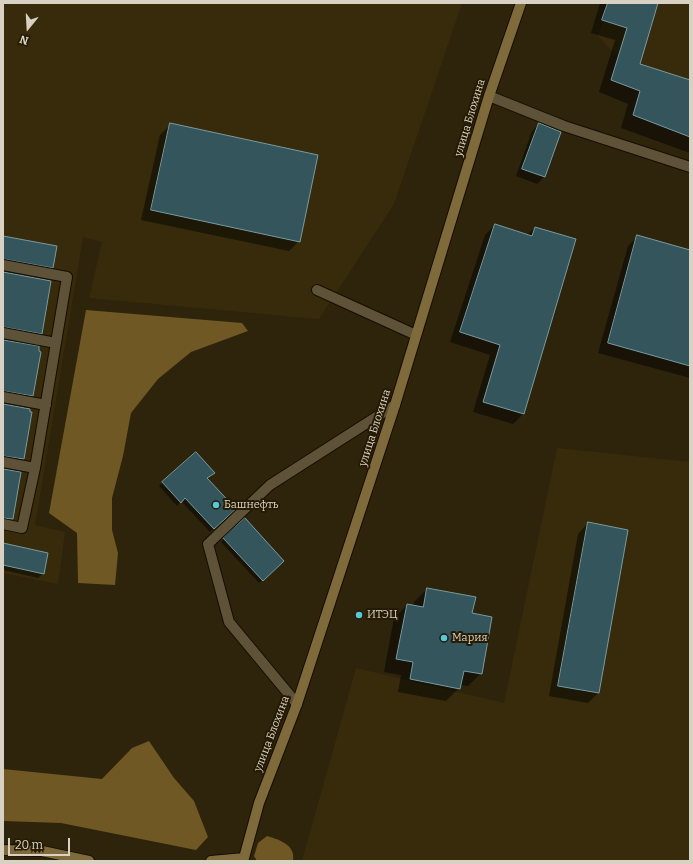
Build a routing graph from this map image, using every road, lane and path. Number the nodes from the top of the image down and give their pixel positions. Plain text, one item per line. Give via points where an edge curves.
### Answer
1 (521, 3) edge
2 (489, 96) junction
3 (690, 168) edge
4 (3, 265) edge
5 (317, 290) dead end
6 (3, 333) edge
7 (416, 335) junction
8 (56, 343) junction
9 (3, 397) edge
10 (46, 405) junction
11 (395, 405) junction
12 (3, 462) edge
13 (35, 468) junction
14 (3, 524) edge
15 (297, 704) junction
16 (3, 850) edge
17 (244, 859) edge
18 (90, 861) edge
19 (211, 861) edge

1 - 2 street, улица Блохина
2 - 3 lane via 564,126
2 - 7 street, улица Блохина
4 - 8 lane via 67,277
5 - 7 lane
6 - 8 lane
7 - 11 street, улица Блохина
8 - 10 lane
9 - 10 lane
10 - 13 lane
11 - 15 street, улица Блохина
11 - 15 lane via 270,485 208,544 229,622
12 - 13 lane
13 - 14 lane via 22,528
15 - 17 street, улица Блохина via 259,803
16 - 18 street via 42,851
17 - 19 street, улица Блохина

